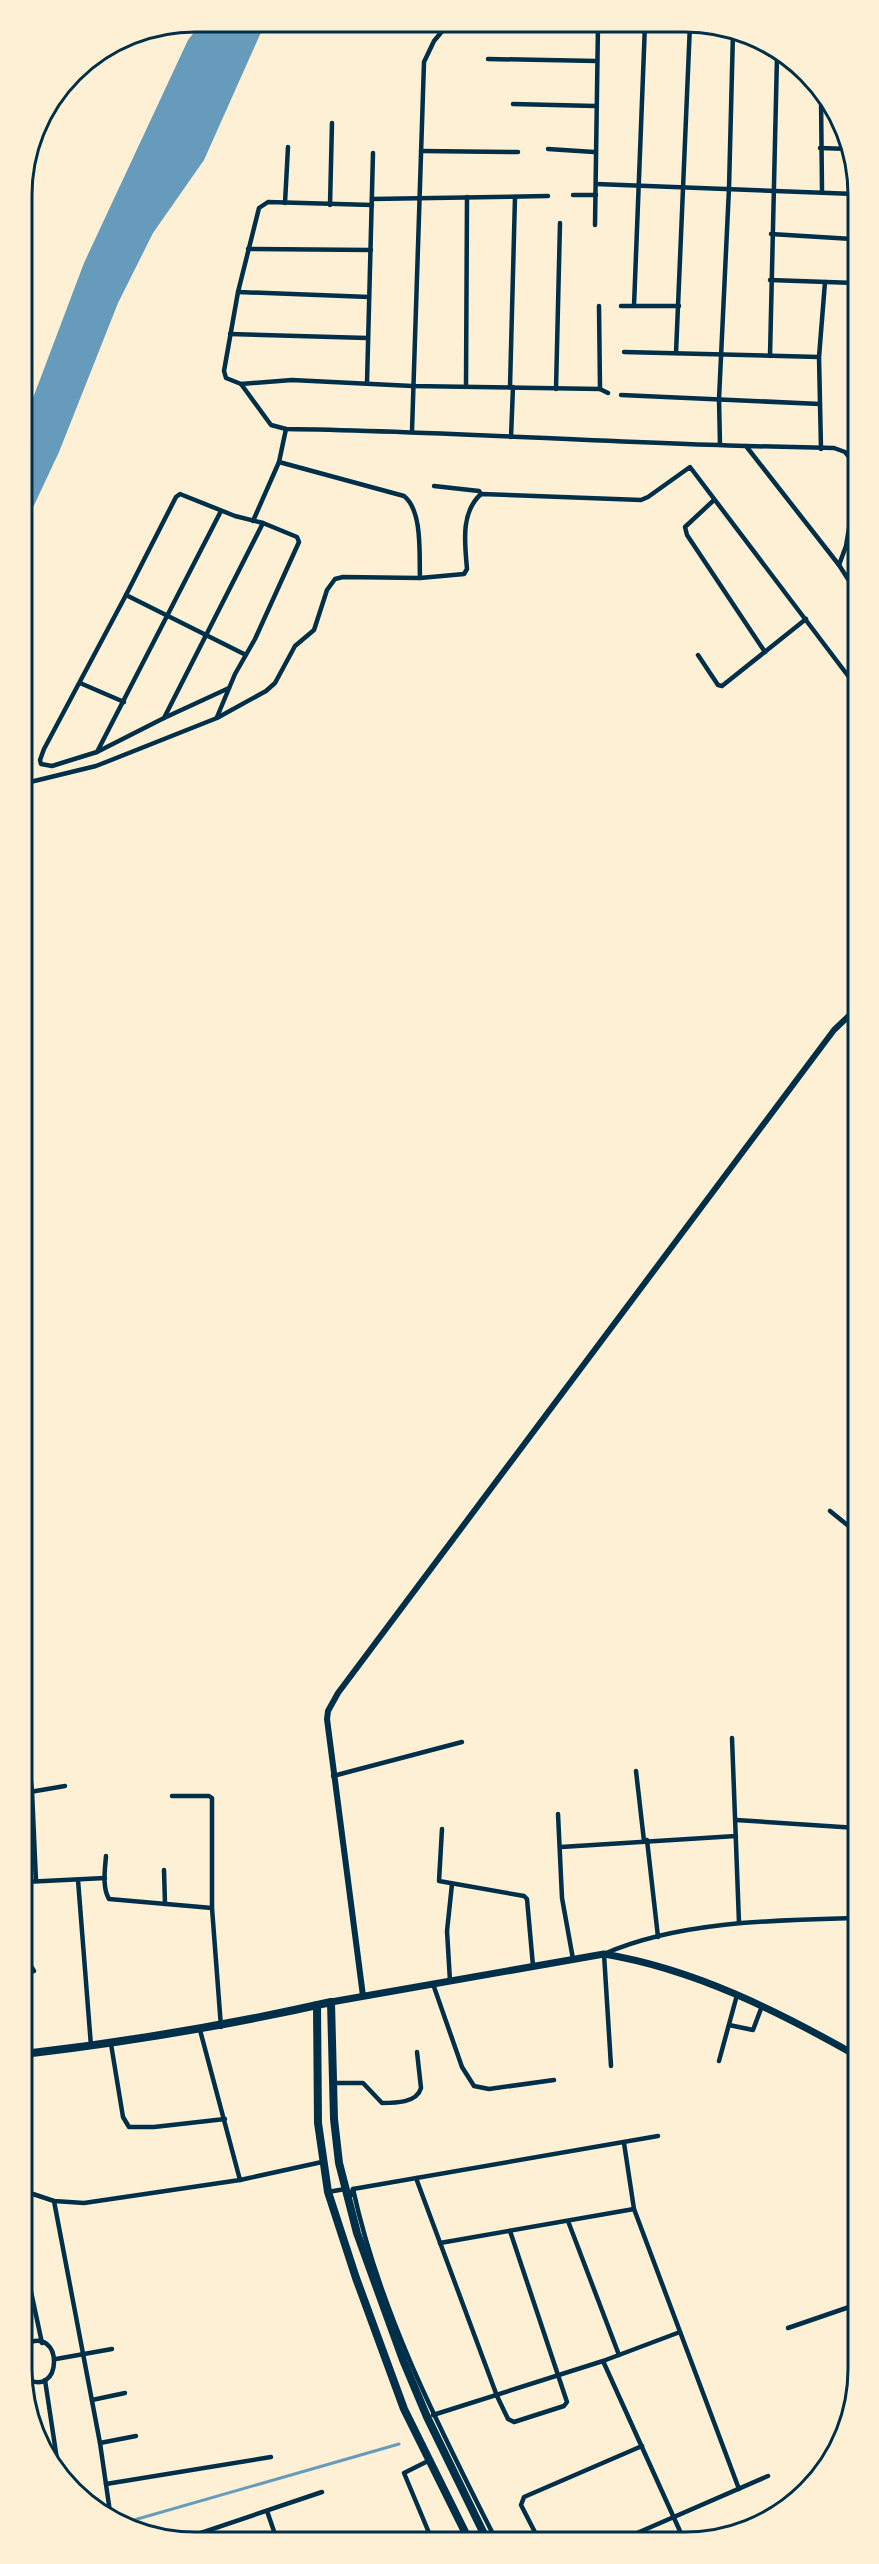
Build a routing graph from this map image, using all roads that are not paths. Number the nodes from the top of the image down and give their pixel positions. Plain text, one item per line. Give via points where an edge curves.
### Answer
1 (441, 32) edge
2 (598, 32) edge
3 (645, 32) edge
4 (690, 32) edge
5 (733, 39) edge
6 (488, 59) dead end
7 (777, 60) edge
8 (597, 61) junction
9 (513, 104) dead end
10 (595, 106) junction
11 (822, 107) edge
12 (332, 123) dead end
13 (288, 147) dead end
14 (820, 148) junction
15 (548, 149) dead end
16 (841, 149) edge
17 (422, 151) junction
18 (518, 152) dead end
19 (594, 152) junction
20 (374, 153) dead end
21 (596, 184) junction
22 (639, 184) junction
23 (683, 187) junction
24 (729, 188) junction
25 (772, 190) junction
26 (822, 191) junction
27 (848, 193) edge
28 (573, 195) dead end
29 (596, 195) junction
30 (548, 196) dead end
31 (418, 197) junction
32 (467, 197) junction
33 (515, 197) junction
34 (372, 199) junction
35 (285, 203) junction
36 (330, 205) junction
37 (372, 205) junction
38 (560, 223) dead end
39 (595, 225) dead end
40 (771, 234) junction
41 (848, 239) edge
42 (248, 249) junction
43 (372, 250) junction
44 (770, 280) junction
45 (825, 282) junction
46 (848, 283) edge
47 (238, 292) junction
48 (369, 297) junction
49 (599, 306) dead end
50 (621, 306) dead end
51 (634, 306) junction
52 (680, 306) junction
53 (230, 334) junction
54 (367, 338) junction
55 (624, 352) dead end
56 (676, 353) junction
57 (721, 355) junction
58 (770, 356) junction
59 (819, 357) junction
60 (367, 383) junction
61 (241, 384) junction
62 (412, 386) junction
63 (466, 386) junction
64 (511, 387) junction
65 (556, 389) junction
66 (600, 390) junction
67 (608, 393) dead end
68 (621, 395) dead end
69 (719, 399) junction
70 (820, 404) junction
71 (286, 429) junction
72 (412, 431) junction
73 (511, 437) junction
74 (720, 445) junction
75 (746, 446) junction
76 (821, 449) junction
77 (848, 455) edge
78 (279, 462) junction
79 (434, 486) dead end
80 (481, 494) junction
81 (714, 500) junction
82 (220, 511) junction
83 (253, 521) junction
84 (263, 523) junction
85 (848, 535) edge
86 (839, 566) junction
87 (420, 578) junction
88 (848, 579) edge
89 (126, 595) junction
90 (165, 615) junction
91 (806, 619) junction
92 (206, 634) junction
93 (765, 652) junction
94 (246, 655) junction
95 (698, 655) dead end
96 (848, 676) edge
97 (80, 683) junction
98 (230, 687) junction
99 (124, 702) junction
100 (164, 718) junction
101 (217, 718) junction
102 (97, 752) junction
103 (32, 782) edge
104 (848, 1017) edge
105 (830, 1511) dead end
106 (847, 1525) edge
107 (732, 1738) dead end
108 (462, 1742) dead end
109 (636, 1771) dead end
110 (333, 1776) junction
111 (65, 1786) dead end
112 (32, 1791) joint
113 (172, 1796) dead end
114 (558, 1814) dead end
115 (735, 1820) junction
116 (847, 1827) edge
117 (442, 1828) dead end
118 (735, 1836) junction
119 (646, 1841) junction
120 (561, 1847) junction
121 (106, 1856) dead end
122 (164, 1870) dead end
123 (105, 1878) junction
124 (78, 1880) junction
125 (32, 1881) edge
126 (36, 1881) junction
127 (452, 1884) junction
128 (165, 1904) junction
129 (212, 1908) junction
130 (847, 1918) edge
131 (739, 1923) junction
132 (658, 1937) junction
133 (604, 1954) junction
134 (573, 1959) junction
135 (533, 1966) junction
136 (32, 1968) edge
137 (34, 1971) dead end
138 (450, 1981) junction
139 (433, 1984) junction
140 (737, 1995) junction
141 (363, 1996) junction
142 (331, 2002) junction
143 (317, 2005) junction
144 (762, 2006) junction
145 (729, 2025) junction
146 (221, 2026) junction
147 (200, 2030) junction
148 (111, 2044) junction
149 (91, 2046) junction
150 (847, 2051) edge
151 (417, 2052) dead end
152 (32, 2053) edge
153 (719, 2061) dead end
154 (611, 2066) dead end
155 (554, 2080) dead end
156 (332, 2083) junction
157 (225, 2119) junction
158 (658, 2136) dead end
159 (624, 2143) junction
160 (322, 2162) junction
161 (416, 2178) junction
162 (240, 2180) junction
163 (348, 2191) junction
164 (328, 2192) junction
165 (32, 2194) edge
166 (54, 2201) junction
167 (634, 2209) junction
168 (568, 2221) junction
169 (510, 2231) junction
170 (440, 2243) junction
171 (32, 2296) edge
172 (847, 2308) edge
173 (788, 2328) dead end
174 (680, 2332) junction
175 (42, 2343) junction
176 (32, 2344) edge
177 (112, 2349) dead end
178 (83, 2355) junction
179 (619, 2355) junction
180 (56, 2359) junction
181 (603, 2361) junction
182 (558, 2375) junction
183 (32, 2379) edge
184 (45, 2380) junction
185 (125, 2393) dead end
186 (496, 2396) junction
187 (92, 2400) junction
188 (430, 2416) junction
189 (136, 2436) dead end
190 (100, 2443) junction
191 (642, 2446) junction
192 (57, 2456) edge
193 (271, 2457) dead end
194 (428, 2461) junction
195 (768, 2476) dead end
196 (106, 2484) junction
197 (739, 2489) junction
198 (322, 2492) dead end
199 (109, 2508) edge
200 (267, 2511) junction
201 (674, 2517) junction
202 (204, 2532) edge
203 (274, 2532) edge
204 (429, 2532) edge
205 (465, 2532) edge
206 (483, 2532) edge
207 (492, 2532) edge
208 (536, 2532) edge
209 (639, 2532) edge
210 (681, 2532) edge

1 - 17 street via 424,62
2 - 8 street
3 - 22 street
4 - 23 street
5 - 24 street
6 - 8 street
7 - 25 street
8 - 10 street
9 - 10 street
10 - 19 street
11 - 14 street
12 - 36 street
13 - 35 street
14 - 16 street
14 - 26 street
15 - 19 street
17 - 18 street
17 - 31 street
19 - 21 street
20 - 34 street
21 - 22 street
21 - 29 street
22 - 23 street
22 - 51 street
23 - 24 street
23 - 52 street
24 - 25 street
24 - 57 street
25 - 26 street
25 - 40 street
26 - 27 street
28 - 29 street
29 - 39 street
30 - 33 street
31 - 32 street
31 - 34 street
31 - 62 street
32 - 33 street
32 - 63 street
33 - 64 street
34 - 37 street
35 - 36 street
35 - 42 street via 268,202 260,208
36 - 37 street
37 - 43 street
38 - 65 street
40 - 41 street
40 - 44 street
42 - 43 street
42 - 47 street
43 - 48 street
44 - 45 street
44 - 58 street
45 - 46 street
45 - 59 street
47 - 48 street
47 - 53 street
48 - 54 street
49 - 66 street
50 - 51 street
51 - 52 street
52 - 56 street
53 - 54 street
53 - 61 street via 224,371 226,378
54 - 60 street
55 - 56 street
56 - 57 street
57 - 58 street
57 - 69 street
58 - 59 street
59 - 70 street
60 - 61 street via 292,380
60 - 62 street
61 - 71 street via 270,424
62 - 63 street
62 - 72 street
63 - 64 street
64 - 65 street
64 - 73 street
65 - 66 street
66 - 67 street
68 - 69 street
69 - 70 street
69 - 74 street
70 - 76 street
71 - 72 street
71 - 78 street
72 - 73 street
73 - 74 street
74 - 75 street
75 - 76 street
75 - 86 street
76 - 77 street via 834,448
78 - 83 street
78 - 87 street via 404,496 417,519
79 - 80 street
80 - 81 street via 646,498 690,467
80 - 87 street via 467,519 464,574
81 - 91 street
81 - 93 street via 689,521 685,527 687,535
82 - 83 street
82 - 89 street via 185,494 176,496
82 - 90 street
83 - 84 street
84 - 92 street
84 - 94 street via 297,537 299,543
85 - 86 street
86 - 88 street
87 - 101 street via 334,579 315,630 292,651 275,683
89 - 90 street
89 - 97 street
90 - 92 street
90 - 99 street
91 - 93 street
91 - 96 street
92 - 94 street
92 - 100 street
93 - 95 street via 720,686
94 - 98 street
97 - 99 street
97 - 102 street via 40,760 41,764 52,766
98 - 100 street
98 - 101 street
99 - 102 street
100 - 102 street
101 - 103 street via 96,766
104 - 110 street via 834,1030 338,1693 327,1717
105 - 106 street
107 - 115 street
108 - 110 street
109 - 119 street
110 - 141 street
111 - 112 street
112 - 126 street
113 - 129 street via 212,1798
114 - 120 street
115 - 116 street
115 - 118 street
117 - 127 street via 437,1878
118 - 119 street
118 - 131 street
119 - 120 street
119 - 132 street
120 - 134 street via 562,1898
121 - 123 street
122 - 128 street
123 - 124 street
123 - 128 street via 109,1899
124 - 126 street
124 - 149 street
125 - 126 street
127 - 135 street via 527,1899
127 - 138 street via 447,1931
128 - 129 street
129 - 146 street
130 - 131 street
131 - 132 street
132 - 133 street
133 - 134 main road
133 - 140 main road via 648,1962
133 - 154 street
134 - 135 main road
135 - 138 main road
136 - 137 street
138 - 139 main road
139 - 141 main road
139 - 155 street via 462,2067 474,2086 489,2089
140 - 144 main road
140 - 145 street
141 - 142 main road
142 - 143 main road
142 - 156 main road
143 - 146 main road
143 - 160 main road
144 - 145 street via 753,2030
144 - 150 main road
145 - 153 street
146 - 147 main road
147 - 148 main road
147 - 157 street
148 - 149 main road
148 - 157 street via 123,2117 129,2127
149 - 152 main road
151 - 156 street via 422,2088 413,2099 382,2103 363,2083
156 - 163 main road via 339,2163
157 - 162 street
158 - 159 street
159 - 161 street
159 - 167 street
160 - 162 street
160 - 164 main road
161 - 163 street
161 - 170 street
162 - 166 street via 84,2203
163 - 164 street
163 - 188 main road via 380,2300
164 - 194 main road via 376,2337
165 - 166 street
166 - 178 street
167 - 168 street
167 - 174 street
168 - 169 street
168 - 179 street
169 - 170 street
169 - 182 street
170 - 186 street
171 - 175 street
172 - 173 street
174 - 179 street
174 - 197 street
175 - 176 street
175 - 180 street via 53,2350
177 - 178 street
178 - 180 street
178 - 187 street
179 - 181 street
180 - 184 street via 52,2374
181 - 182 street
181 - 191 street
182 - 186 street
182 - 186 street via 567,2402 564,2406 511,2421
183 - 184 street
184 - 192 street
185 - 187 street
186 - 188 street
187 - 190 street
188 - 206 main road
188 - 207 street
189 - 190 street
190 - 196 street
191 - 201 street
191 - 208 street via 524,2498 521,2505
193 - 196 street
194 - 204 street via 404,2473
194 - 205 main road
195 - 197 street
196 - 199 street
197 - 201 street
198 - 200 street
200 - 202 street
200 - 203 street
201 - 209 street
201 - 210 street

